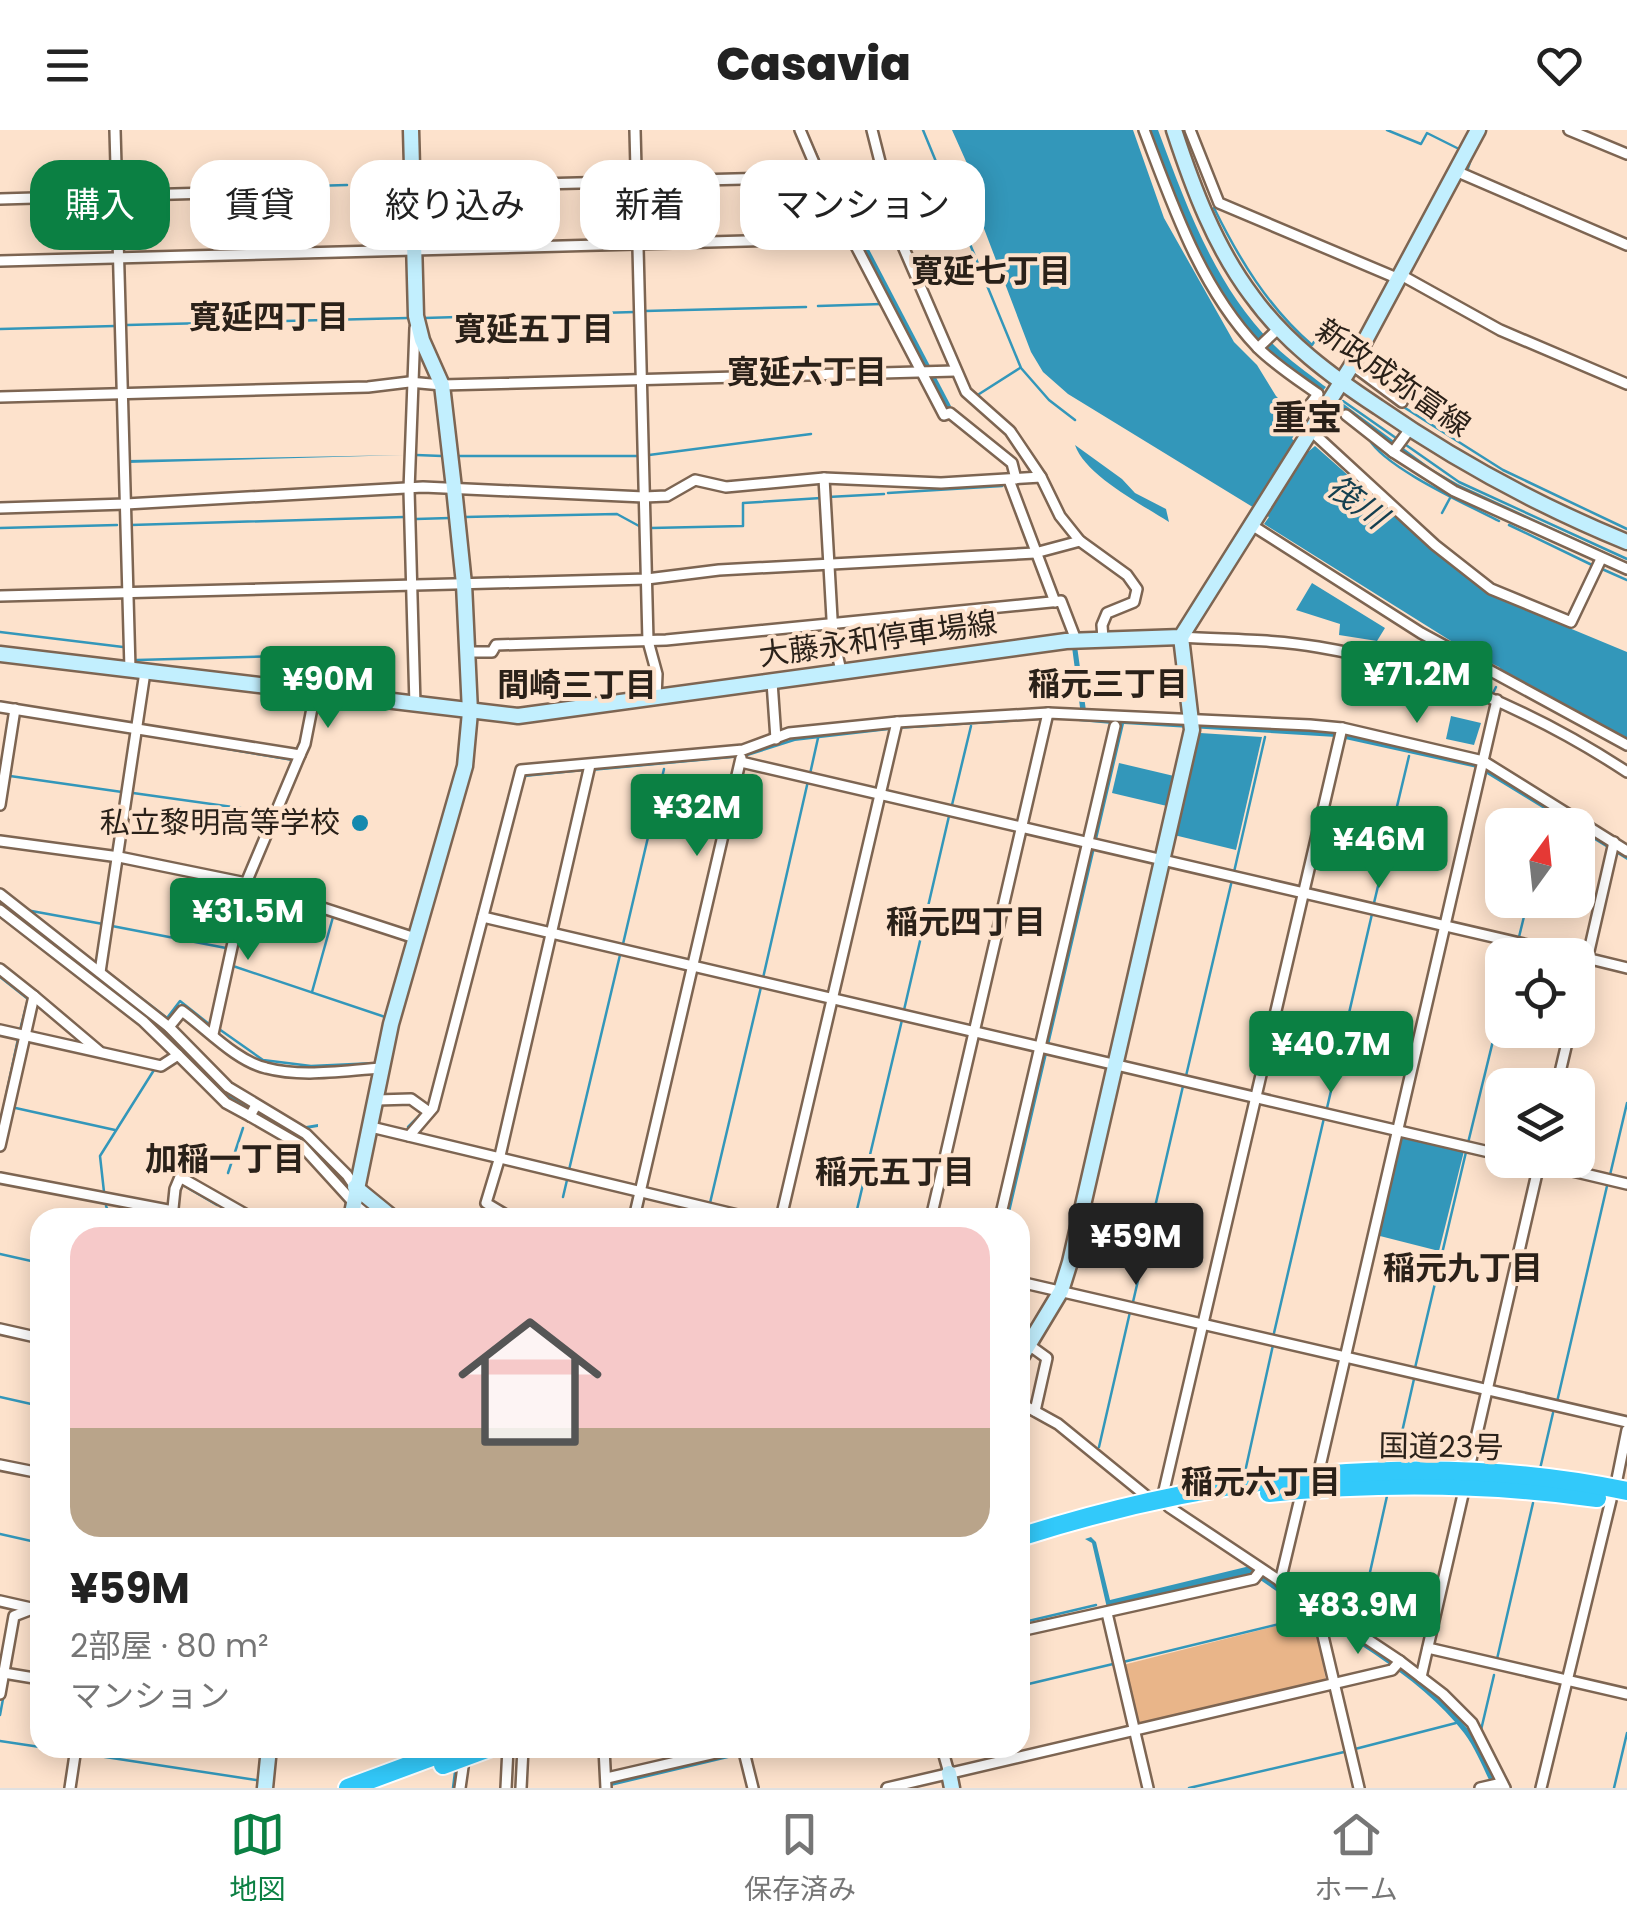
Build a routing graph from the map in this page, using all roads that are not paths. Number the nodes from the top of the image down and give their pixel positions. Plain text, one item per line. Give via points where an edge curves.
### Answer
1 (116, 130) edge
2 (411, 130) edge
3 (635, 130) edge
4 (800, 130) edge
5 (872, 130) edge
6 (1144, 130) edge
7 (1174, 130) edge
8 (1190, 130) edge
9 (1478, 130) edge
10 (1570, 130) edge
11 (1627, 154) edge
12 (116, 160) edge
13 (412, 160) edge
14 (636, 160) edge
15 (813, 160) edge
16 (879, 160) edge
17 (1458, 172) junction
18 (30, 199) edge
19 (0, 200) edge
20 (1627, 244) edge
21 (580, 246) edge
22 (119, 250) edge
23 (638, 250) edge
24 (863, 250) edge
25 (904, 250) edge
26 (414, 251) junction
27 (119, 258) junction
28 (0, 261) edge
29 (1400, 277) junction
30 (416, 316) junction
31 (1276, 331) junction
32 (1260, 347) junction
33 (1352, 365) junction
34 (955, 371) junction
35 (926, 372) junction
36 (641, 379) junction
37 (1340, 382) junction
38 (416, 384) junction
39 (1627, 384) edge
40 (442, 385) junction
41 (124, 394) junction
42 (0, 396) edge
43 (1402, 402) dead end
44 (1320, 413) junction
45 (1346, 415) dead end
46 (1310, 430) junction
47 (1400, 443) junction
48 (1041, 477) junction
49 (824, 478) junction
50 (1012, 480) junction
51 (454, 488) junction
52 (409, 490) junction
53 (644, 497) junction
54 (126, 504) junction
55 (0, 508) edge
56 (1250, 524) junction
57 (1080, 540) junction
58 (1627, 542) edge
59 (1041, 552) junction
60 (1601, 559) junction
61 (828, 564) junction
62 (1627, 569) edge
63 (647, 579) junction
64 (464, 584) junction
65 (413, 586) junction
66 (128, 593) junction
67 (0, 596) edge
68 (1056, 602) junction
69 (832, 625) junction
70 (1181, 638) junction
71 (1076, 640) junction
72 (1103, 640) junction
73 (649, 644) junction
74 (467, 652) junction
75 (0, 654) edge
76 (138, 670) junction
77 (842, 672) junction
78 (772, 682) junction
79 (314, 693) junction
80 (656, 698) junction
81 (1497, 700) junction
82 (415, 705) junction
83 (0, 707) edge
84 (15, 710) junction
85 (470, 712) junction
86 (1047, 717) junction
87 (1191, 724) junction
88 (896, 725) junction
89 (1114, 726) dead end
90 (139, 729) junction
91 (1341, 733) junction
92 (776, 739) junction
93 (1627, 745) edge
94 (742, 756) junction
95 (298, 759) junction
96 (590, 765) junction
97 (1482, 766) junction
98 (1627, 772) edge
99 (882, 795) junction
100 (0, 805) edge
101 (1022, 828) junction
102 (0, 841) edge
103 (1090, 844) junction
104 (1613, 846) junction
105 (1627, 851) edge
106 (119, 857) junction
107 (1164, 860) junction
108 (246, 882) junction
109 (1303, 892) junction
110 (0, 894) edge
111 (0, 910) edge
112 (483, 917) junction
113 (1445, 926) junction
114 (552, 933) junction
115 (415, 938) junction
116 (1496, 938) edge
117 (1584, 938) edge
118 (1595, 961) edge
119 (691, 966) junction
120 (1627, 968) edge
121 (0, 970) edge
122 (100, 972) junction
123 (34, 996) junction
124 (833, 999) junction
125 (169, 1027) junction
126 (0, 1030) edge
127 (974, 1032) junction
128 (213, 1034) junction
129 (24, 1036) junction
130 (1043, 1048) junction
131 (99, 1051) junction
132 (178, 1055) junction
133 (1116, 1066) junction
134 (384, 1068) junction
135 (1256, 1098) junction
136 (377, 1100) junction
137 (253, 1112) junction
138 (429, 1112) junction
139 (371, 1126) junction
140 (1398, 1132) junction
141 (409, 1136) junction
142 (0, 1146) edge
143 (1485, 1151) edge
144 (499, 1160) junction
145 (1595, 1176) edge
146 (0, 1178) edge
147 (1536, 1178) edge
148 (1627, 1184) edge
149 (640, 1192) junction
150 (353, 1200) edge
151 (143, 1208) edge
152 (173, 1208) edge
153 (235, 1208) edge
154 (494, 1208) edge
155 (636, 1208) edge
156 (708, 1208) edge
157 (783, 1208) edge
158 (933, 1208) edge
159 (1003, 1208) edge
160 (1030, 1284) edge
161 (1060, 1291) junction
162 (1204, 1323) junction
163 (0, 1329) edge
164 (30, 1336) edge
165 (1030, 1343) edge
166 (1030, 1345) edge
167 (1344, 1358) junction
168 (1486, 1391) junction
169 (1030, 1408) edge
170 (1035, 1411) junction
171 (1627, 1422) edge
172 (1627, 1430) edge
173 (0, 1465) edge
174 (30, 1472) edge
175 (1318, 1475) junction
176 (1468, 1479) junction
177 (1302, 1490) junction
178 (1620, 1495) edge
179 (1161, 1503) junction
180 (1030, 1535) edge
181 (1030, 1547) edge
182 (1261, 1570) junction
183 (1280, 1582) junction
184 (0, 1601) edge
185 (30, 1607) edge
186 (30, 1610) edge
187 (1107, 1613) junction
188 (1321, 1614) junction
189 (1030, 1629) edge
190 (1428, 1648) junction
191 (1400, 1661) junction
192 (4, 1673) junction
193 (30, 1677) edge
194 (1421, 1677) junction
195 (1566, 1680) junction
196 (1332, 1682) junction
197 (0, 1694) edge
198 (1627, 1694) edge
199 (1134, 1731) junction
200 (74, 1758) edge
201 (269, 1758) edge
202 (441, 1758) edge
203 (447, 1758) edge
204 (460, 1758) edge
205 (508, 1758) edge
206 (523, 1758) edge
207 (605, 1758) edge
208 (702, 1758) edge
209 (743, 1758) edge
210 (950, 1780) edge
211 (607, 1783) edge
212 (1504, 1785) edge
213 (1485, 1787) edge
214 (70, 1788) edge
215 (265, 1788) edge
216 (348, 1788) edge
217 (381, 1788) edge
218 (460, 1788) edge
219 (506, 1788) edge
220 (520, 1788) edge
221 (753, 1788) edge
222 (887, 1788) edge
223 (1148, 1788) edge
224 (1359, 1788) edge
225 (1540, 1788) edge

1 - 12 street
2 - 13 main road
3 - 14 street
4 - 15 street
5 - 16 street
6 - 32 street via 1200,264
7 - 31 main road, 新政成弥富線 via 1227,258
8 - 29 street via 1219,203
9 - 17 main road
10 - 11 street
17 - 20 street
17 - 29 main road
18 - 19 street
21 - 26 street
22 - 27 street
23 - 36 street
24 - 35 street
25 - 34 street
26 - 27 street
26 - 30 main road
27 - 28 street
27 - 41 street
29 - 33 main road
29 - 39 street via 1500,330
30 - 38 street
30 - 40 main road
31 - 32 street
31 - 37 main road, 新政成弥富線
32 - 44 street via 1318,394 1309,406
33 - 37 main road
33 - 43 street
34 - 35 street
34 - 48 street
35 - 36 street
35 - 50 street via 944,415 950,413 1012,463
36 - 40 street
36 - 53 street
37 - 44 main road
37 - 47 main road, 新政成弥富線
38 - 40 street
38 - 41 street
38 - 52 street
40 - 51 main road
41 - 42 street
41 - 54 street
44 - 46 main road
45 - 47 street
46 - 56 main road
46 - 60 street via 1491,589 1572,622
47 - 58 main road, 新政成弥富線
47 - 60 street via 1454,492
48 - 50 street
48 - 57 street
49 - 50 street
49 - 53 street via 726,487 696,480 667,496
49 - 61 street
50 - 59 street
51 - 52 street
51 - 53 street
51 - 64 main road
52 - 54 street
52 - 65 street
53 - 63 street
54 - 55 street
54 - 66 street
56 - 70 main road
56 - 93 street via 1438,642
57 - 59 street
57 - 72 street via 1137,590 1134,602 1107,613
59 - 61 street
59 - 68 street
60 - 62 street
61 - 63 street
61 - 69 street
63 - 64 street
63 - 73 street
64 - 65 street
64 - 74 main road
65 - 66 street
65 - 82 street
66 - 67 street
66 - 76 street
68 - 69 street
68 - 71 street
69 - 73 street
69 - 77 street
70 - 72 main road, 大藤永和停車場線
70 - 81 street via 1337,650
70 - 87 main road
71 - 72 main road, 大藤永和停車場線
71 - 77 main road, 大藤永和停車場線
73 - 74 street via 496,645 492,652
73 - 80 street
74 - 85 main road
75 - 76 main road, 大藤永和停車場線
76 - 79 main road, 大藤永和停車場線
76 - 90 street
77 - 78 main road, 大藤永和停車場線
78 - 80 main road, 大藤永和停車場線
78 - 92 street
79 - 82 main road, 大藤永和停車場線
79 - 95 street
80 - 85 main road, 大藤永和停車場線 via 518,716
81 - 97 street
81 - 98 street
82 - 85 main road, 大藤永和停車場線
83 - 84 street
84 - 90 street
84 - 100 street
85 - 115 main road via 464,766
86 - 87 street via 1083,713
86 - 88 street
86 - 101 street
87 - 91 street
87 - 107 main road
88 - 92 street
88 - 99 street
89 - 103 street
90 - 95 street
90 - 106 street
91 - 97 street
91 - 109 street
92 - 94 street
94 - 96 street
94 - 99 street
94 - 119 street
95 - 108 street
96 - 112 street via 522,770
96 - 114 street
97 - 104 street
97 - 113 street
99 - 101 street
99 - 124 street
101 - 103 street
101 - 127 street
102 - 106 street
103 - 107 street
103 - 130 street
104 - 105 street
104 - 117 street
106 - 108 street
106 - 122 street
107 - 109 street
107 - 133 main road
108 - 115 street
108 - 128 street
109 - 113 street
109 - 135 street
110 - 122 street
111 - 132 street
112 - 114 street
112 - 138 street
113 - 116 street
113 - 140 street
114 - 119 street
114 - 144 street
115 - 134 main road
118 - 120 street
119 - 124 street
119 - 149 street
121 - 123 street
122 - 125 street
123 - 129 street
123 - 131 street
124 - 127 street
124 - 157 street
125 - 128 street via 182,1011
125 - 137 street
126 - 129 street
127 - 130 street
127 - 158 street
128 - 134 street via 264,1068
129 - 131 street
129 - 142 street
130 - 133 street
130 - 159 street
131 - 132 street via 160,1066
132 - 137 street via 214,1092
133 - 135 street
133 - 161 main road
134 - 136 main road
135 - 140 street
135 - 162 street
136 - 138 street via 412,1099
136 - 139 main road
137 - 150 street via 302,1146
137 - 150 street via 303,1133 348,1175
138 - 141 street
139 - 141 street
139 - 150 main road
140 - 143 street
140 - 167 street
141 - 144 street
144 - 149 street
144 - 154 street via 486,1203
145 - 148 street
146 - 151 street
147 - 168 street
149 - 155 street
149 - 156 street
152 - 153 street via 177,1180 184,1178
160 - 161 street
161 - 162 street
161 - 165 main road
162 - 167 street
162 - 179 street
163 - 164 street
166 - 170 street via 1047,1358
167 - 168 street
167 - 175 street
168 - 171 street
168 - 176 street
169 - 170 street
170 - 179 street
172 - 178 street
173 - 174 street
175 - 176 highway, 国道23号
175 - 179 highway, 国道23号
176 - 177 highway, 国道23号
176 - 178 highway, 国道23号 via 1540,1477
176 - 190 street
177 - 179 highway, 国道23号
177 - 183 street
178 - 195 street
179 - 180 highway, 国道23号
179 - 181 highway, 国道23号
179 - 182 street
182 - 183 street
182 - 187 street via 1254,1579
183 - 188 street
184 - 185 street
186 - 192 street via 14,1616
187 - 189 street
187 - 199 street
188 - 191 street
188 - 196 street
190 - 194 street
190 - 195 street
191 - 194 street
191 - 196 street via 1392,1670
192 - 193 street
192 - 197 street
194 - 212 street via 1472,1723
195 - 198 street
195 - 225 street
196 - 199 street
196 - 224 street
199 - 210 street
199 - 223 street
200 - 214 street
201 - 215 main road
202 - 216 highway
203 - 217 highway
204 - 218 street
205 - 219 street
206 - 220 street
207 - 211 street
208 - 211 street
209 - 221 street
210 - 222 street
212 - 213 street

